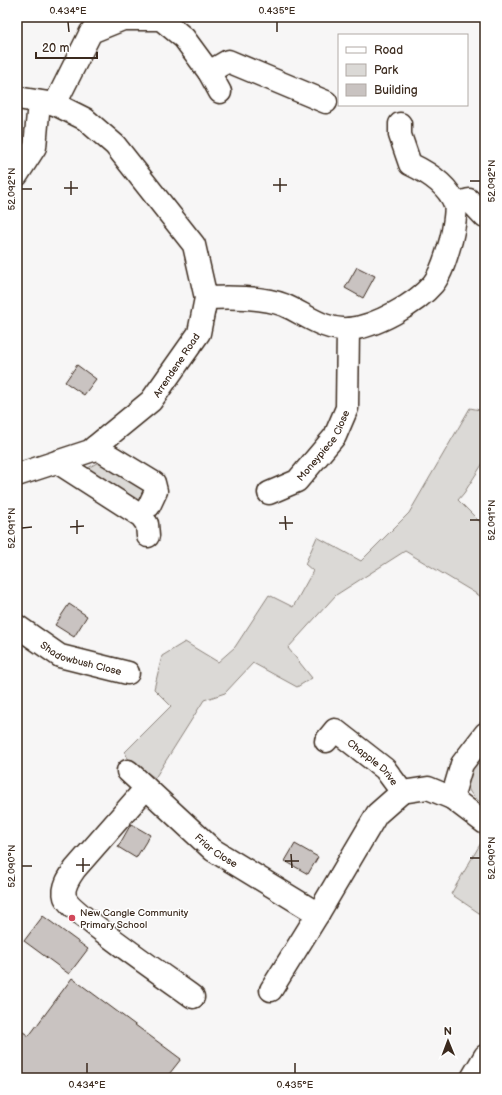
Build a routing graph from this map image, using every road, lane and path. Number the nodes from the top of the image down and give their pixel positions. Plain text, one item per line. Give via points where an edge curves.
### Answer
1 (123, 18) edge
2 (209, 72) junction
3 (220, 92) dead end
4 (17, 98) edge
5 (326, 102) dead end
6 (47, 103) junction
7 (400, 124) dead end
8 (17, 175) edge
9 (462, 202) junction
10 (485, 217) edge
11 (206, 298) junction
12 (348, 329) junction
13 (96, 447) junction
14 (57, 462) junction
15 (17, 475) edge
16 (269, 493) dead end
17 (149, 506) dead end
18 (148, 536) dead end
19 (17, 626) edge
20 (128, 673) dead end
21 (485, 734) edge
22 (326, 740) dead end
23 (128, 771) dead end
24 (146, 788) junction
25 (402, 792) junction
26 (452, 798) junction
27 (485, 823) edge
28 (318, 914) junction
29 (271, 990) dead end
30 (193, 997) dead end
31 (485, 1056) edge
32 (472, 1078) edge

1 - 2 street via 160,19 184,38
1 - 6 street via 91,32
2 - 3 street
2 - 5 street via 228,61
4 - 6 street, Arrendene Road
6 - 8 street via 35,147
6 - 11 street, Arrendene Road via 85,119 115,145 194,245
7 - 9 street via 400,135 410,164 424,171
9 - 10 street
9 - 12 street via 446,257 433,284 384,320
11 - 12 street via 238,297 283,304 319,324
11 - 13 street, Arrendene Road via 199,333 151,402
12 - 16 street, Moneypiece Close via 346,408 334,436 297,481
13 - 14 street, Arrendene Road
13 - 17 street via 154,483 156,491
14 - 15 street, Arrendene Road
14 - 18 street via 141,516 147,524
19 - 20 street, Shadowbush Close via 60,656
21 - 26 street via 462,764
22 - 25 street, Chapple Drive via 335,730 385,769
23 - 24 street, Friar Close
24 - 28 street, Friar Close via 213,850
24 - 30 street via 75,869 67,883 64,896 85,918
25 - 26 street, Chapple Drive via 428,788
25 - 28 street via 377,814
26 - 27 street, Chapple Drive
28 - 29 street
31 - 32 street

